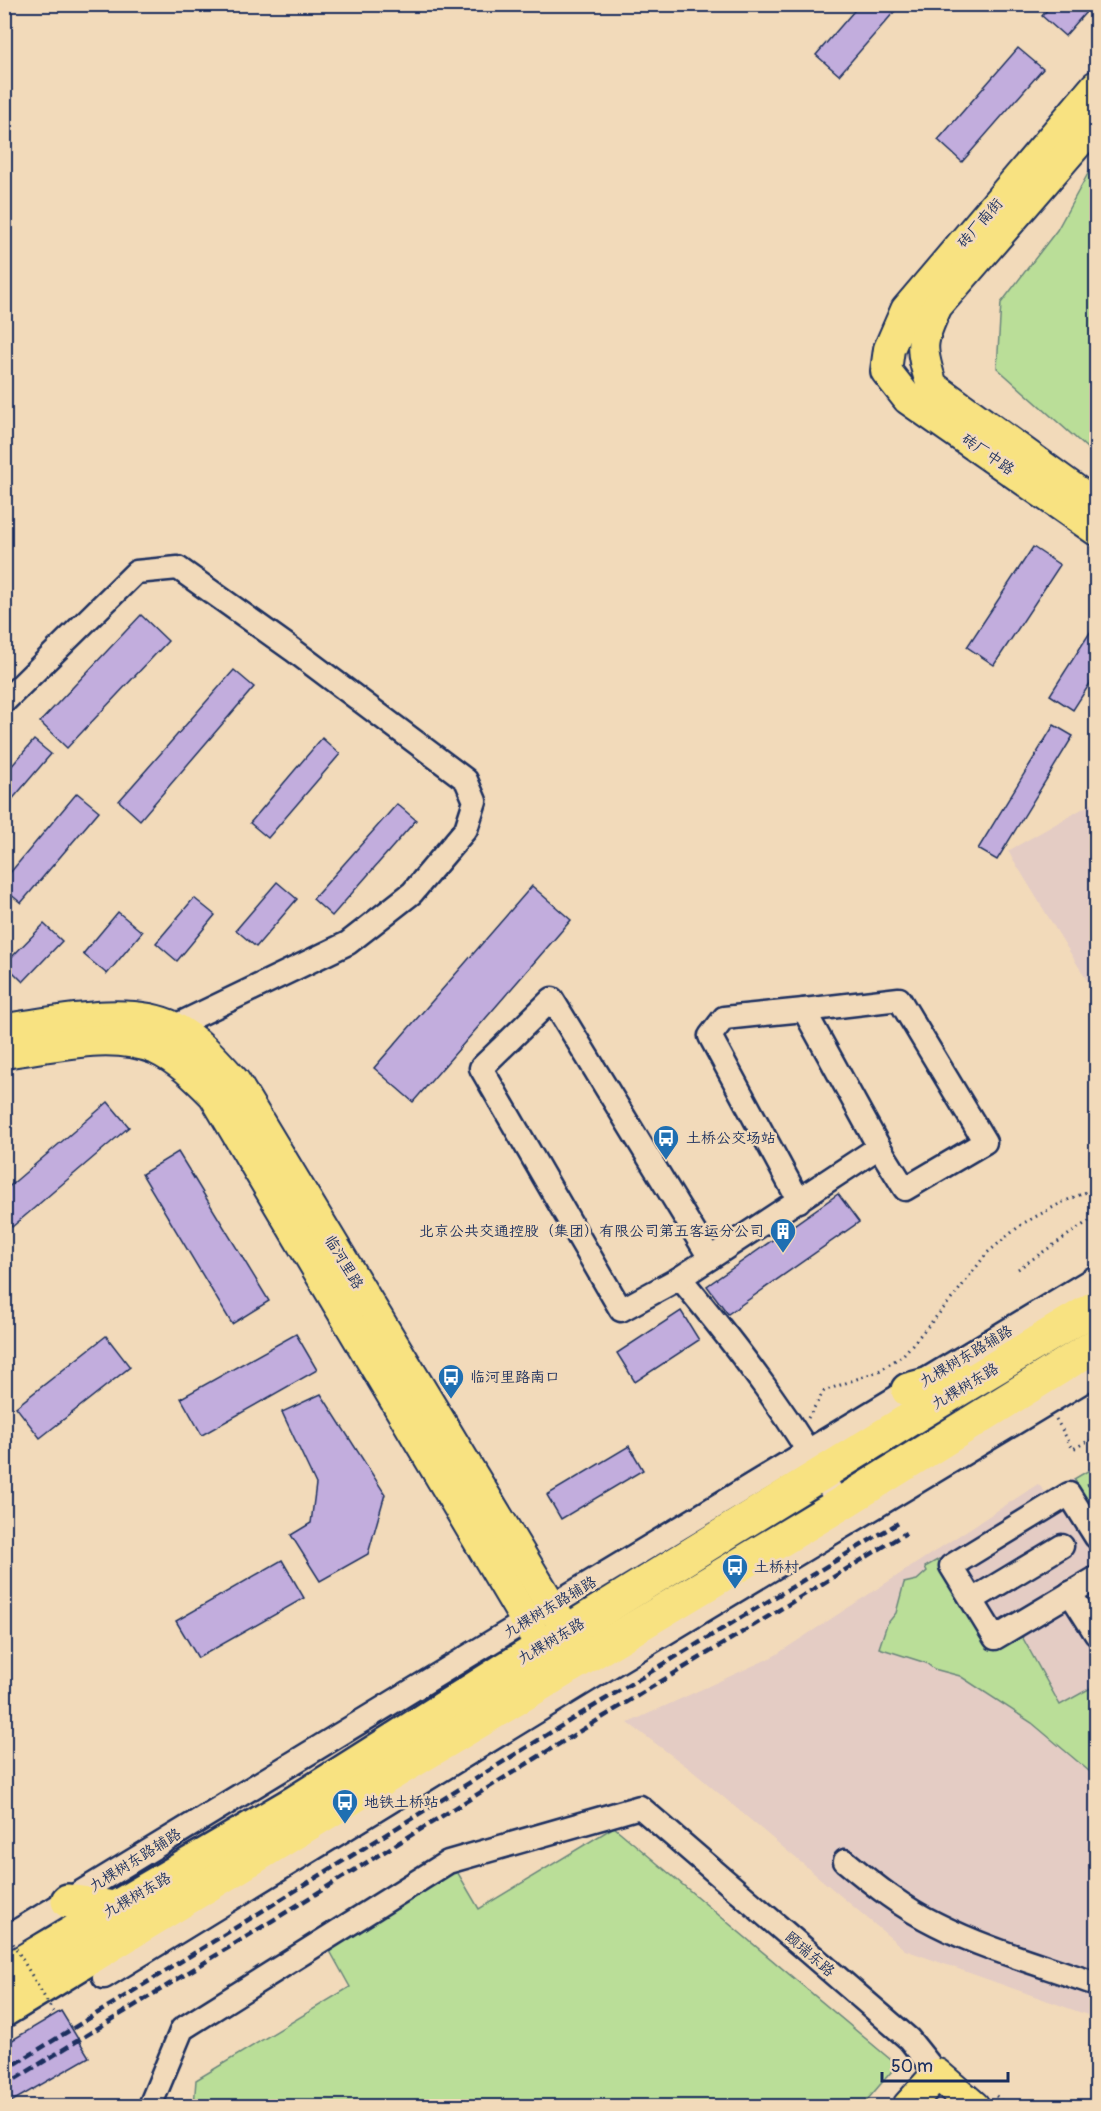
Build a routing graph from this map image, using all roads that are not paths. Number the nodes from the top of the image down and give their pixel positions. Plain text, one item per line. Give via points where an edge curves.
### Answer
1 (1096, 86) edge
2 (1096, 122) edge
3 (922, 355) joint
4 (886, 371) joint
5 (1096, 506) edge
6 (1096, 530) edge
7 (4, 702) edge
8 (804, 1010) junction
9 (173, 1027) junction
10 (4, 1029) edge
11 (4, 1053) edge
12 (879, 1147) junction
13 (799, 1201) junction
14 (710, 1258) junction
15 (1096, 1277) edge
16 (680, 1278) junction
17 (1096, 1307) edge
18 (1096, 1345) edge
19 (1096, 1374) edge
20 (980, 1376) junction
21 (908, 1390) junction
22 (810, 1453) junction
23 (966, 1453) junction
24 (920, 1455) junction
25 (839, 1505) junction
26 (1096, 1537) edge
27 (1062, 1546) dead end
28 (1096, 1578) edge
29 (1070, 1593) junction
30 (972, 1600) junction
31 (1096, 1634) edge
32 (555, 1640) junction
33 (845, 1862) dead end
34 (68, 1901) junction
35 (115, 1908) junction
36 (4, 1939) edge
37 (4, 1973) edge
38 (104, 1977) dead end
39 (1096, 1984) edge
40 (4, 2010) edge
41 (952, 2095) edge
42 (150, 2106) edge
43 (908, 2106) edge

1 - 4 main road, 砖厂南街 via 906,310 889,349
2 - 3 main road, 砖厂南街 via 937,306 925,331
3 - 5 main road, 砖厂中路 via 932,387
4 - 6 main road, 砖厂中路 via 908,399
7 - 9 street via 136,572 178,568 466,780 475,801 466,830 412,893 348,943
8 - 12 street
8 - 12 street via 899,999 985,1142 905,1189
8 - 13 street via 724,1018 710,1036
9 - 10 main road, 临河里路 via 118,1015
9 - 32 main road, 临河里路 via 206,1051 235,1082
11 - 32 main road, 临河里路 via 104,1040 134,1042 157,1050 189,1070 214,1095
12 - 13 street
13 - 14 street
14 - 16 street
14 - 16 street via 552,999 481,1068 621,1310
15 - 21 street, 九棵树东路辅路
16 - 22 street via 734,1344
17 - 20 highway, 九棵树东路
18 - 24 highway, 九棵树东路
19 - 23 street
20 - 21 highway
20 - 22 highway, 九棵树东路
21 - 22 street, 九棵树东路辅路
22 - 25 street
22 - 32 highway, 九棵树东路
23 - 24 highway
23 - 38 street
24 - 25 highway, 九棵树东路
25 - 32 highway, 九棵树东路
26 - 30 street via 1069,1494 951,1566
27 - 30 street
28 - 29 street
29 - 30 street via 995,1638
29 - 31 street
32 - 34 street, 九棵树东路辅路
32 - 35 highway, 九棵树东路 via 296,1802
32 - 40 highway, 九棵树东路 via 323,1815
33 - 39 street via 886,1894 937,1925
34 - 35 highway
34 - 36 street, 九棵树东路辅路
35 - 37 highway, 九棵树东路
41 - 42 street, 颐瑞东路 via 909,2039 640,1807 448,1862 182,2029
41 - 43 main road

